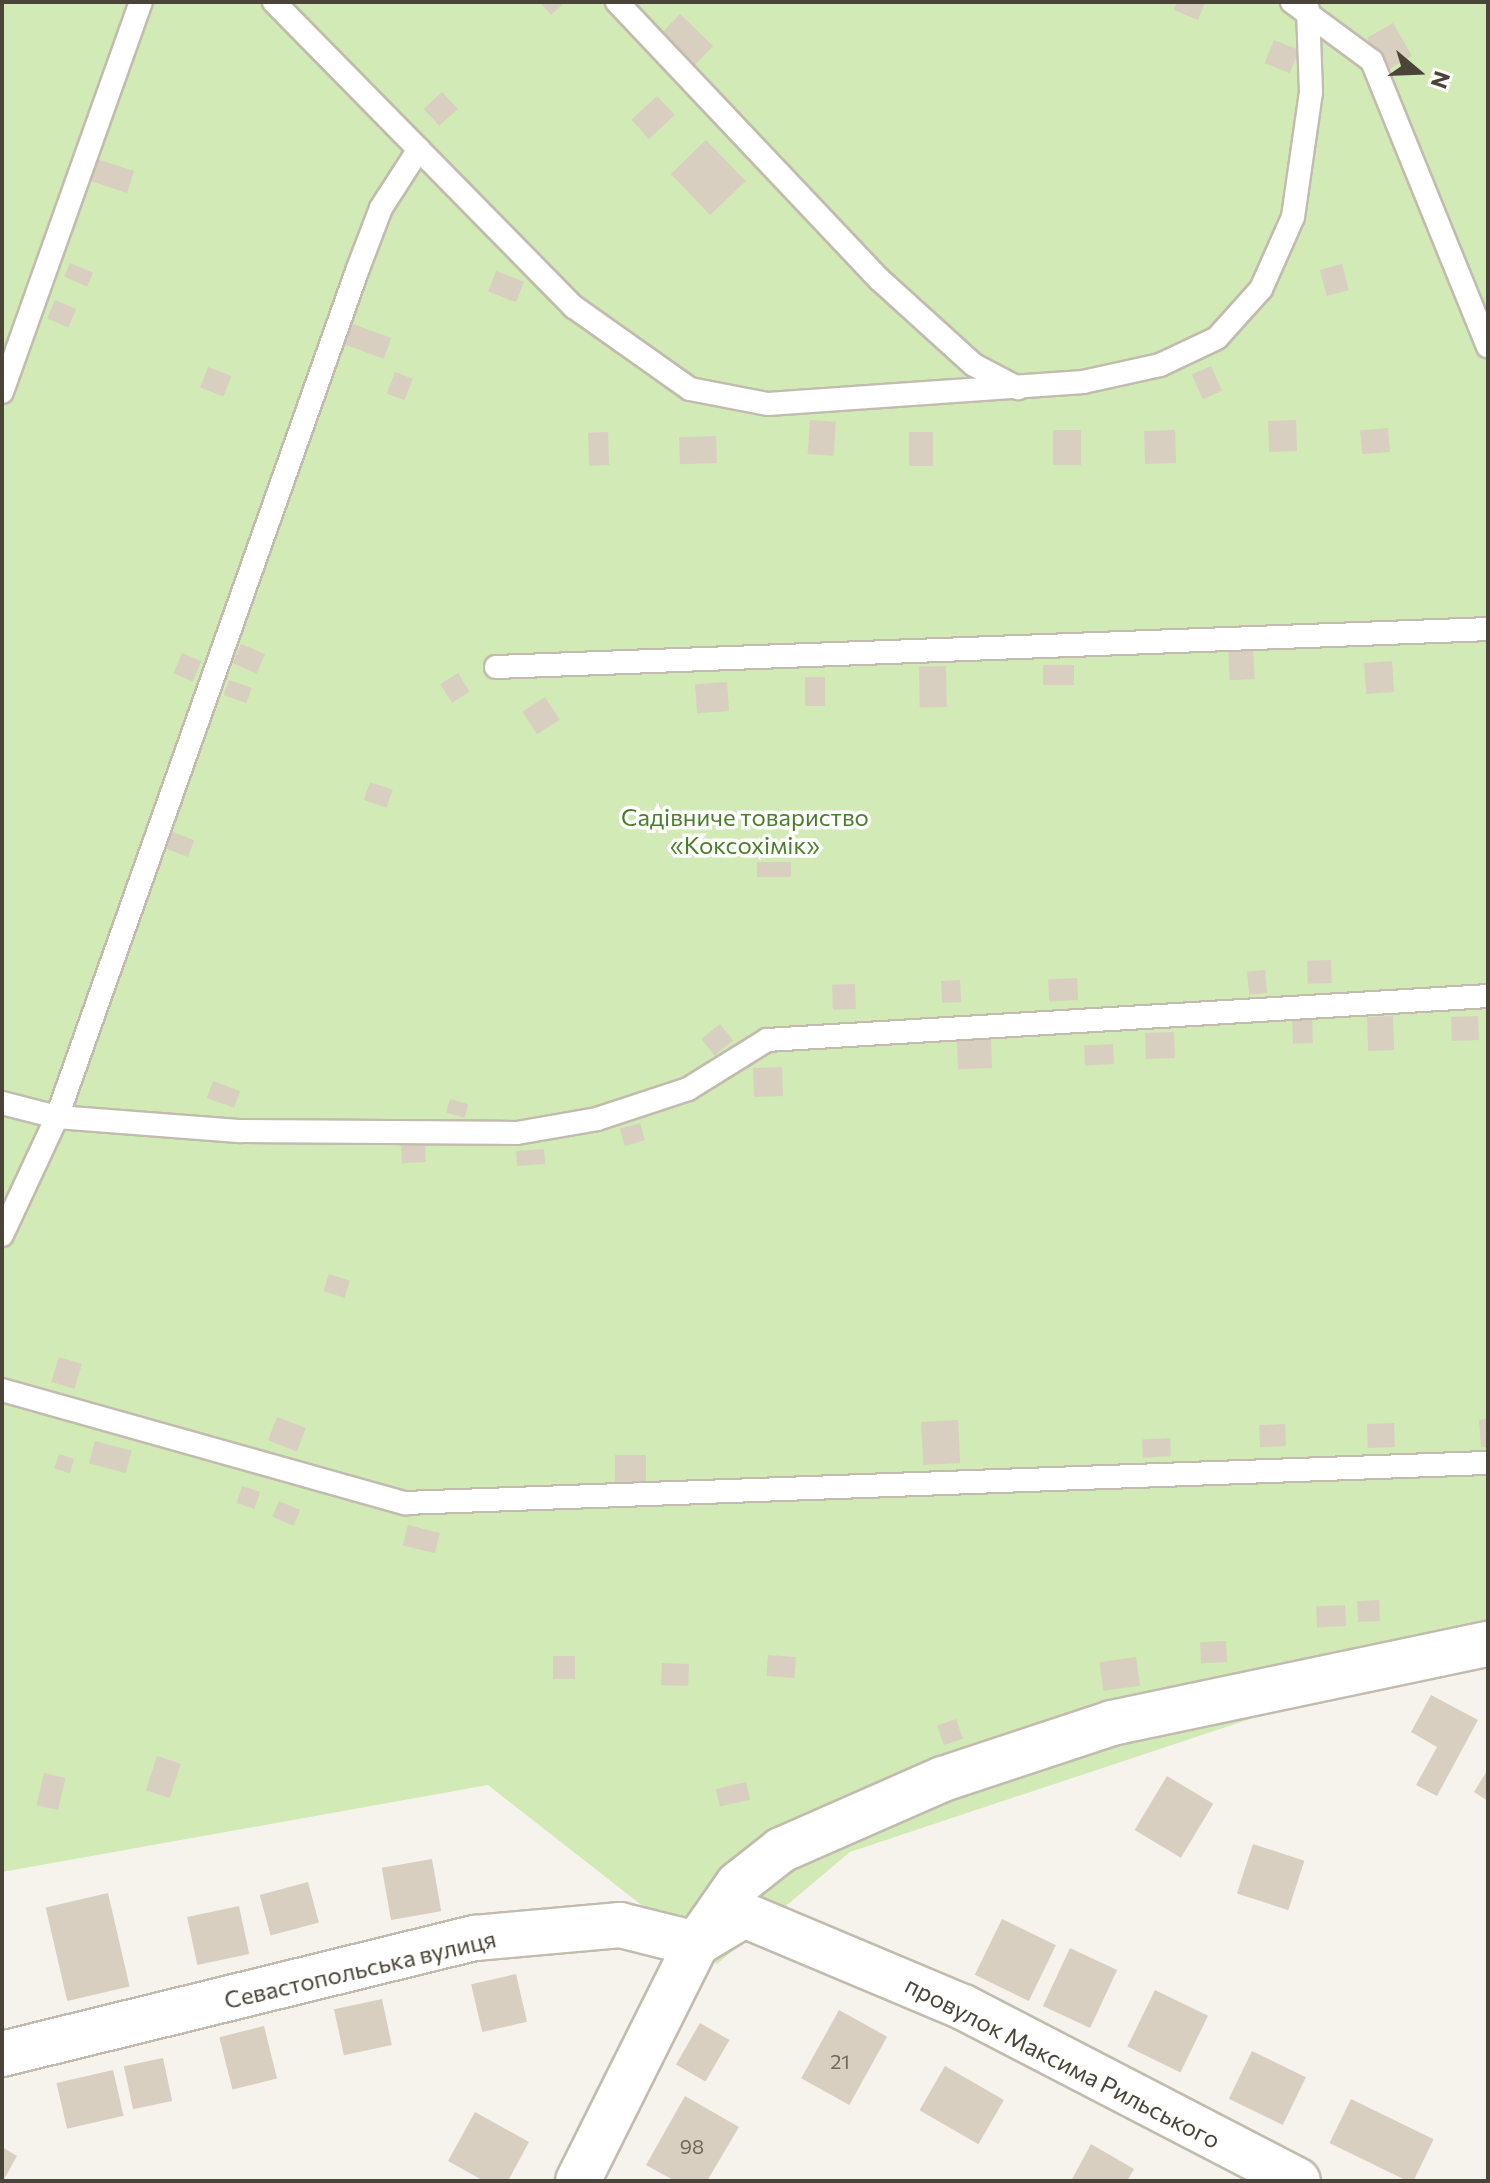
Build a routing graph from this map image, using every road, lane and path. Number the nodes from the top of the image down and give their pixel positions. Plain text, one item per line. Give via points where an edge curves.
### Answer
1 (141, 2) edge
2 (274, 2) edge
3 (617, 2) edge
4 (1300, 6) edge
5 (419, 149) junction
6 (1488, 346) edge
7 (1019, 389) junction
8 (2, 392) edge
9 (1488, 629) edge
10 (496, 667) dead end
11 (1488, 996) edge
12 (2, 1103) edge
13 (57, 1117) junction
14 (2, 1235) edge
15 (2, 1390) edge
16 (1488, 1463) edge
17 (1485, 1647) edge
18 (696, 1944) junction
19 (2, 2054) edge
20 (582, 2180) edge
21 (1298, 2181) edge

1 - 8 lane
2 - 5 lane
3 - 7 lane via 879,279 974,365
4 - 6 lane via 1372,61
4 - 7 lane via 1311,92 1302,178 1261,289 1217,338 1187,355 1108,377
5 - 7 lane via 574,307 690,389 768,404
5 - 13 lane via 381,208 357,271
9 - 10 lane
11 - 13 lane via 767,1040 688,1089 597,1119 517,1133 241,1131
12 - 13 lane
13 - 14 lane
15 - 16 lane via 405,1503
17 - 18 street via 1112,1723 943,1779 781,1850 738,1884
18 - 19 street, Севастопольська вулиця via 620,1925 475,1938
18 - 20 street
18 - 21 street, провулок Максима Рильського via 744,1915 963,2007

